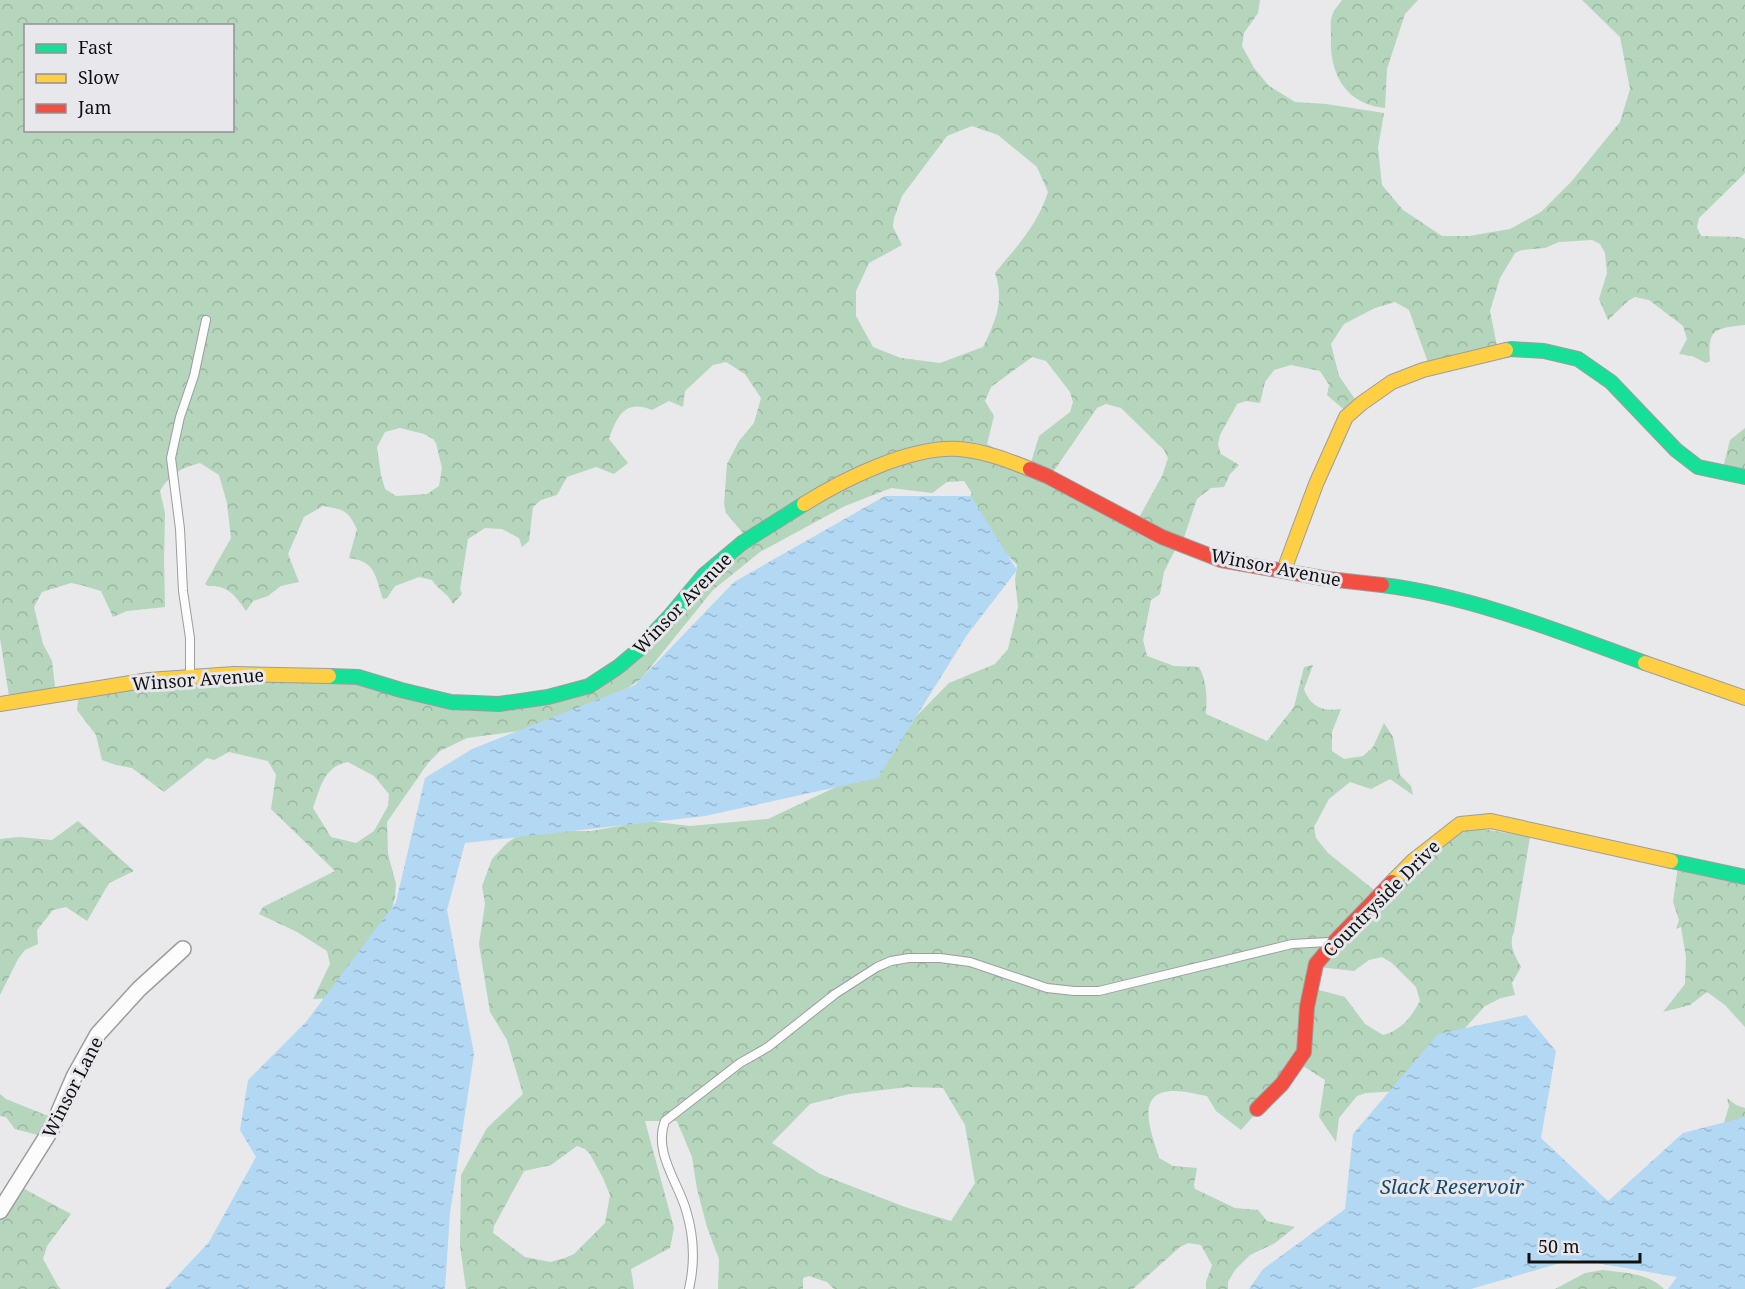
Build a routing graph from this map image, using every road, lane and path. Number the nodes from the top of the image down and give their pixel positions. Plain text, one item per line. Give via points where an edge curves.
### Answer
1 (206, 320) dead end
2 (1745, 477) edge
3 (1284, 570) junction
4 (190, 677) junction
5 (1745, 698) edge
6 (0, 704) edge
7 (1745, 877) edge
8 (1334, 942) junction
9 (183, 949) dead end
10 (1257, 1109) dead end
11 (0, 1211) edge
12 (689, 1289) edge

1 - 4 lane via 171,458 190,638
2 - 3 street via 1698,467 1676,450 1611,382 1578,359 1511,349 1423,370 1392,382 1346,417
3 - 4 street, Winsor Avenue via 1221,560 1162,537 1047,476 995,455 958,449 922,452 828,489 742,543 704,575 637,651 589,686 499,704 451,702 358,677
3 - 5 street, Winsor Avenue via 1460,601
4 - 6 street, Winsor Avenue
7 - 8 street, Countryside Drive via 1491,821 1460,824 1414,860
8 - 10 street, Countryside Drive via 1316,964 1307,1007 1304,1052 1282,1084
8 - 12 lane via 1293,944 1099,991 1047,988 970,962 940,958 909,958 877,967 835,994 768,1047 740,1062 665,1121 661,1130 663,1150 690,1226 693,1251
9 - 11 street, Winsor Lane via 98,1034 52,1128

